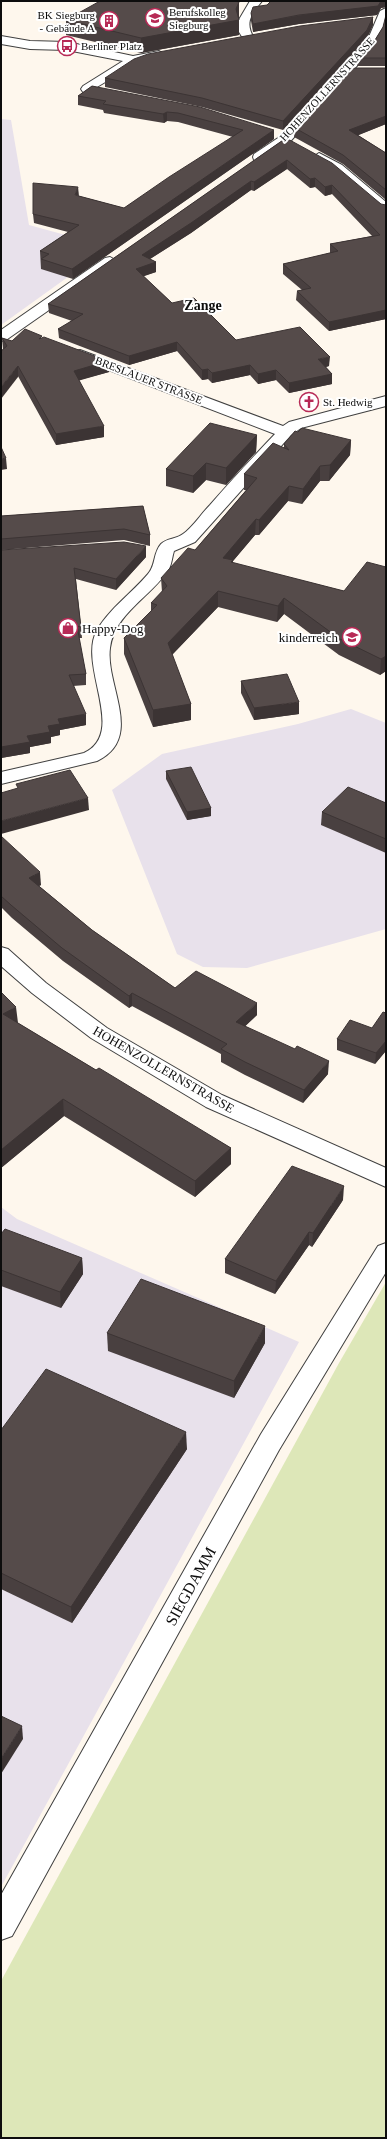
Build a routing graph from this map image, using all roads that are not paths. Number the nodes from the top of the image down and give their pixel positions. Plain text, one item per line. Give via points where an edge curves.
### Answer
1 (256, 1) edge
2 (385, 16) edge
3 (367, 20) edge
4 (263, 35) edge
5 (248, 38) junction
6 (1, 40) edge
7 (234, 40) edge
8 (170, 53) edge
9 (133, 60) junction
10 (346, 71) junction
11 (359, 71) edge
12 (109, 93) edge
13 (280, 135) junction
14 (250, 164) edge
15 (386, 208) edge
16 (122, 253) edge
17 (7, 333) edge
18 (27, 334) edge
19 (64, 348) edge
20 (386, 401) edge
21 (285, 432) junction
22 (1, 778) edge
23 (1, 954) edge
24 (386, 1178) edge
25 (386, 1252) edge
26 (1, 1925) edge

1 - 5 street via 242,20 242,30
2 - 3 street
2 - 10 street, HOHENZOLLERNSTRASSE via 373,40
4 - 5 street
5 - 7 street
6 - 9 street via 67,46
8 - 9 street
9 - 12 street via 88,89
10 - 11 street
10 - 13 street, HOHENZOLLERNSTRASSE via 290,131
13 - 14 street, HOHENZOLLERNSTRASSE
13 - 15 street via 337,168
16 - 17 street
17 - 18 street
19 - 21 street, BRESLAUER STRASSE
20 - 21 street via 295,425
21 - 22 street via 189,538 155,554 162,567 109,626 102,639 101,659 112,732 109,742 90,757
23 - 24 street, HOHENZOLLERNSTRASSE via 39,988 99,1033 214,1101
25 - 26 street, SIEGDAMM via 270,1442

